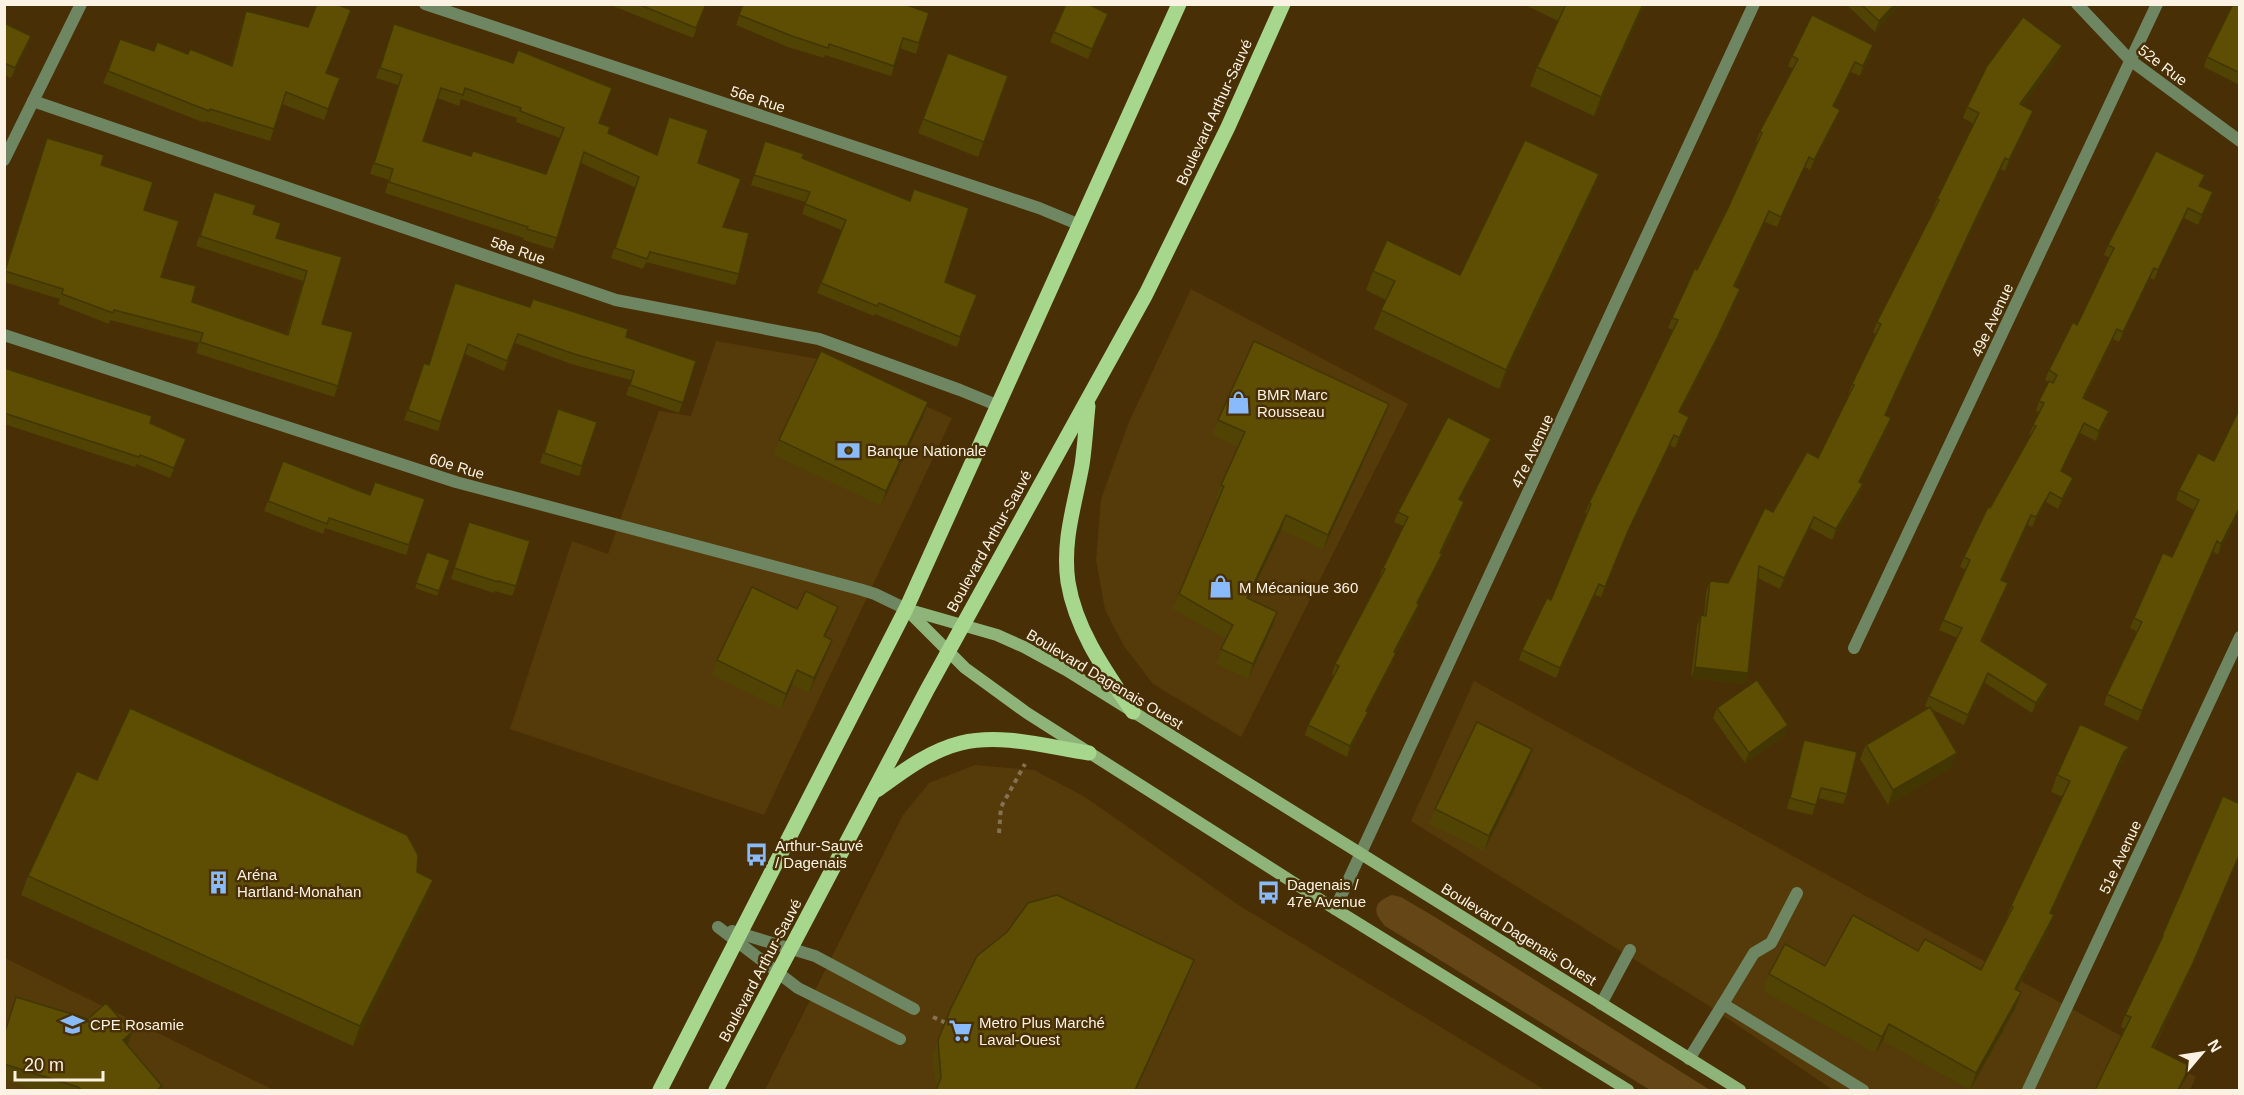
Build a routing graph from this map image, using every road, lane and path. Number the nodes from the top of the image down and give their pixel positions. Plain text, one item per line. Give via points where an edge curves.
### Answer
1 (81, 4) edge
2 (425, 4) edge
3 (1179, 4) edge
4 (1283, 4) edge
5 (1754, 4) edge
6 (2077, 4) edge
7 (2157, 4) edge
8 (2130, 60) junction
9 (33, 101) junction
10 (2240, 141) edge
11 (4, 160) edge
12 (1080, 225) junction
13 (4, 335) edge
14 (1089, 397) junction
15 (999, 406) junction
16 (906, 609) junction
17 (963, 625) junction
18 (2240, 637) edge
19 (1854, 648) dead end
20 (949, 652) junction
21 (1133, 712) junction
22 (1089, 753) junction
23 (1028, 758) dead end
24 (874, 792) junction
25 (999, 833) dead end
26 (1362, 854) junction
27 (1797, 893) dead end
28 (1335, 909) junction
29 (739, 937) junction
30 (792, 949) junction
31 (1630, 950) dead end
32 (779, 974) junction
33 (1600, 1004) junction
34 (1723, 1004) junction
35 (914, 1009) dead end
36 (900, 1039) dead end
37 (1689, 1059) junction
38 (660, 1090) edge
39 (716, 1090) edge
40 (1628, 1090) edge
41 (1740, 1090) edge
42 (1863, 1090) edge
43 (2028, 1090) edge

1 - 9 street
2 - 12 street, 56e Rue via 1039,208
3 - 12 main road
4 - 14 main road, Boulevard Arthur-Sauvé via 1188,212
5 - 26 street, 47e Avenue
6 - 8 street, 52e Rue
7 - 8 street, 49e Avenue
8 - 10 street, 52e Rue
8 - 19 street, 49e Avenue
9 - 11 street
9 - 15 street, 58e Rue via 616,300 819,339
12 - 15 main road
13 - 16 street, 60e Rue via 456,482 867,592
14 - 17 main road, Boulevard Arthur-Sauvé
14 - 21 main road via 1082,463 1068,529 1068,583 1093,651
15 - 16 main road
16 - 17 main road, Boulevard Dagenais Ouest
16 - 20 main road
16 - 29 main road
17 - 20 main road, Boulevard Arthur-Sauvé
17 - 21 main road, Boulevard Dagenais Ouest via 1024,647
18 - 43 street, 51e Avenue
20 - 22 main road via 965,668
20 - 24 main road, Boulevard Arthur-Sauvé
21 - 26 main road, Boulevard Dagenais Ouest
22 - 24 main road via 999,740 961,743 920,760
22 - 28 main road
23 - 25 path via 1001,807
24 - 30 main road, Boulevard Arthur-Sauvé
26 - 28 street, 47e Avenue
26 - 33 main road, Boulevard Dagenais Ouest
27 - 34 street via 1771,943 1754,953
28 - 40 main road
29 - 30 street
29 - 32 street
29 - 38 main road
30 - 32 main road, Boulevard Arthur-Sauvé
30 - 35 street via 815,956
31 - 33 street
32 - 36 street via 798,988
32 - 39 main road, Boulevard Arthur-Sauvé
33 - 37 main road, Boulevard Dagenais Ouest
34 - 37 street
34 - 42 street
37 - 41 main road, Boulevard Dagenais Ouest

